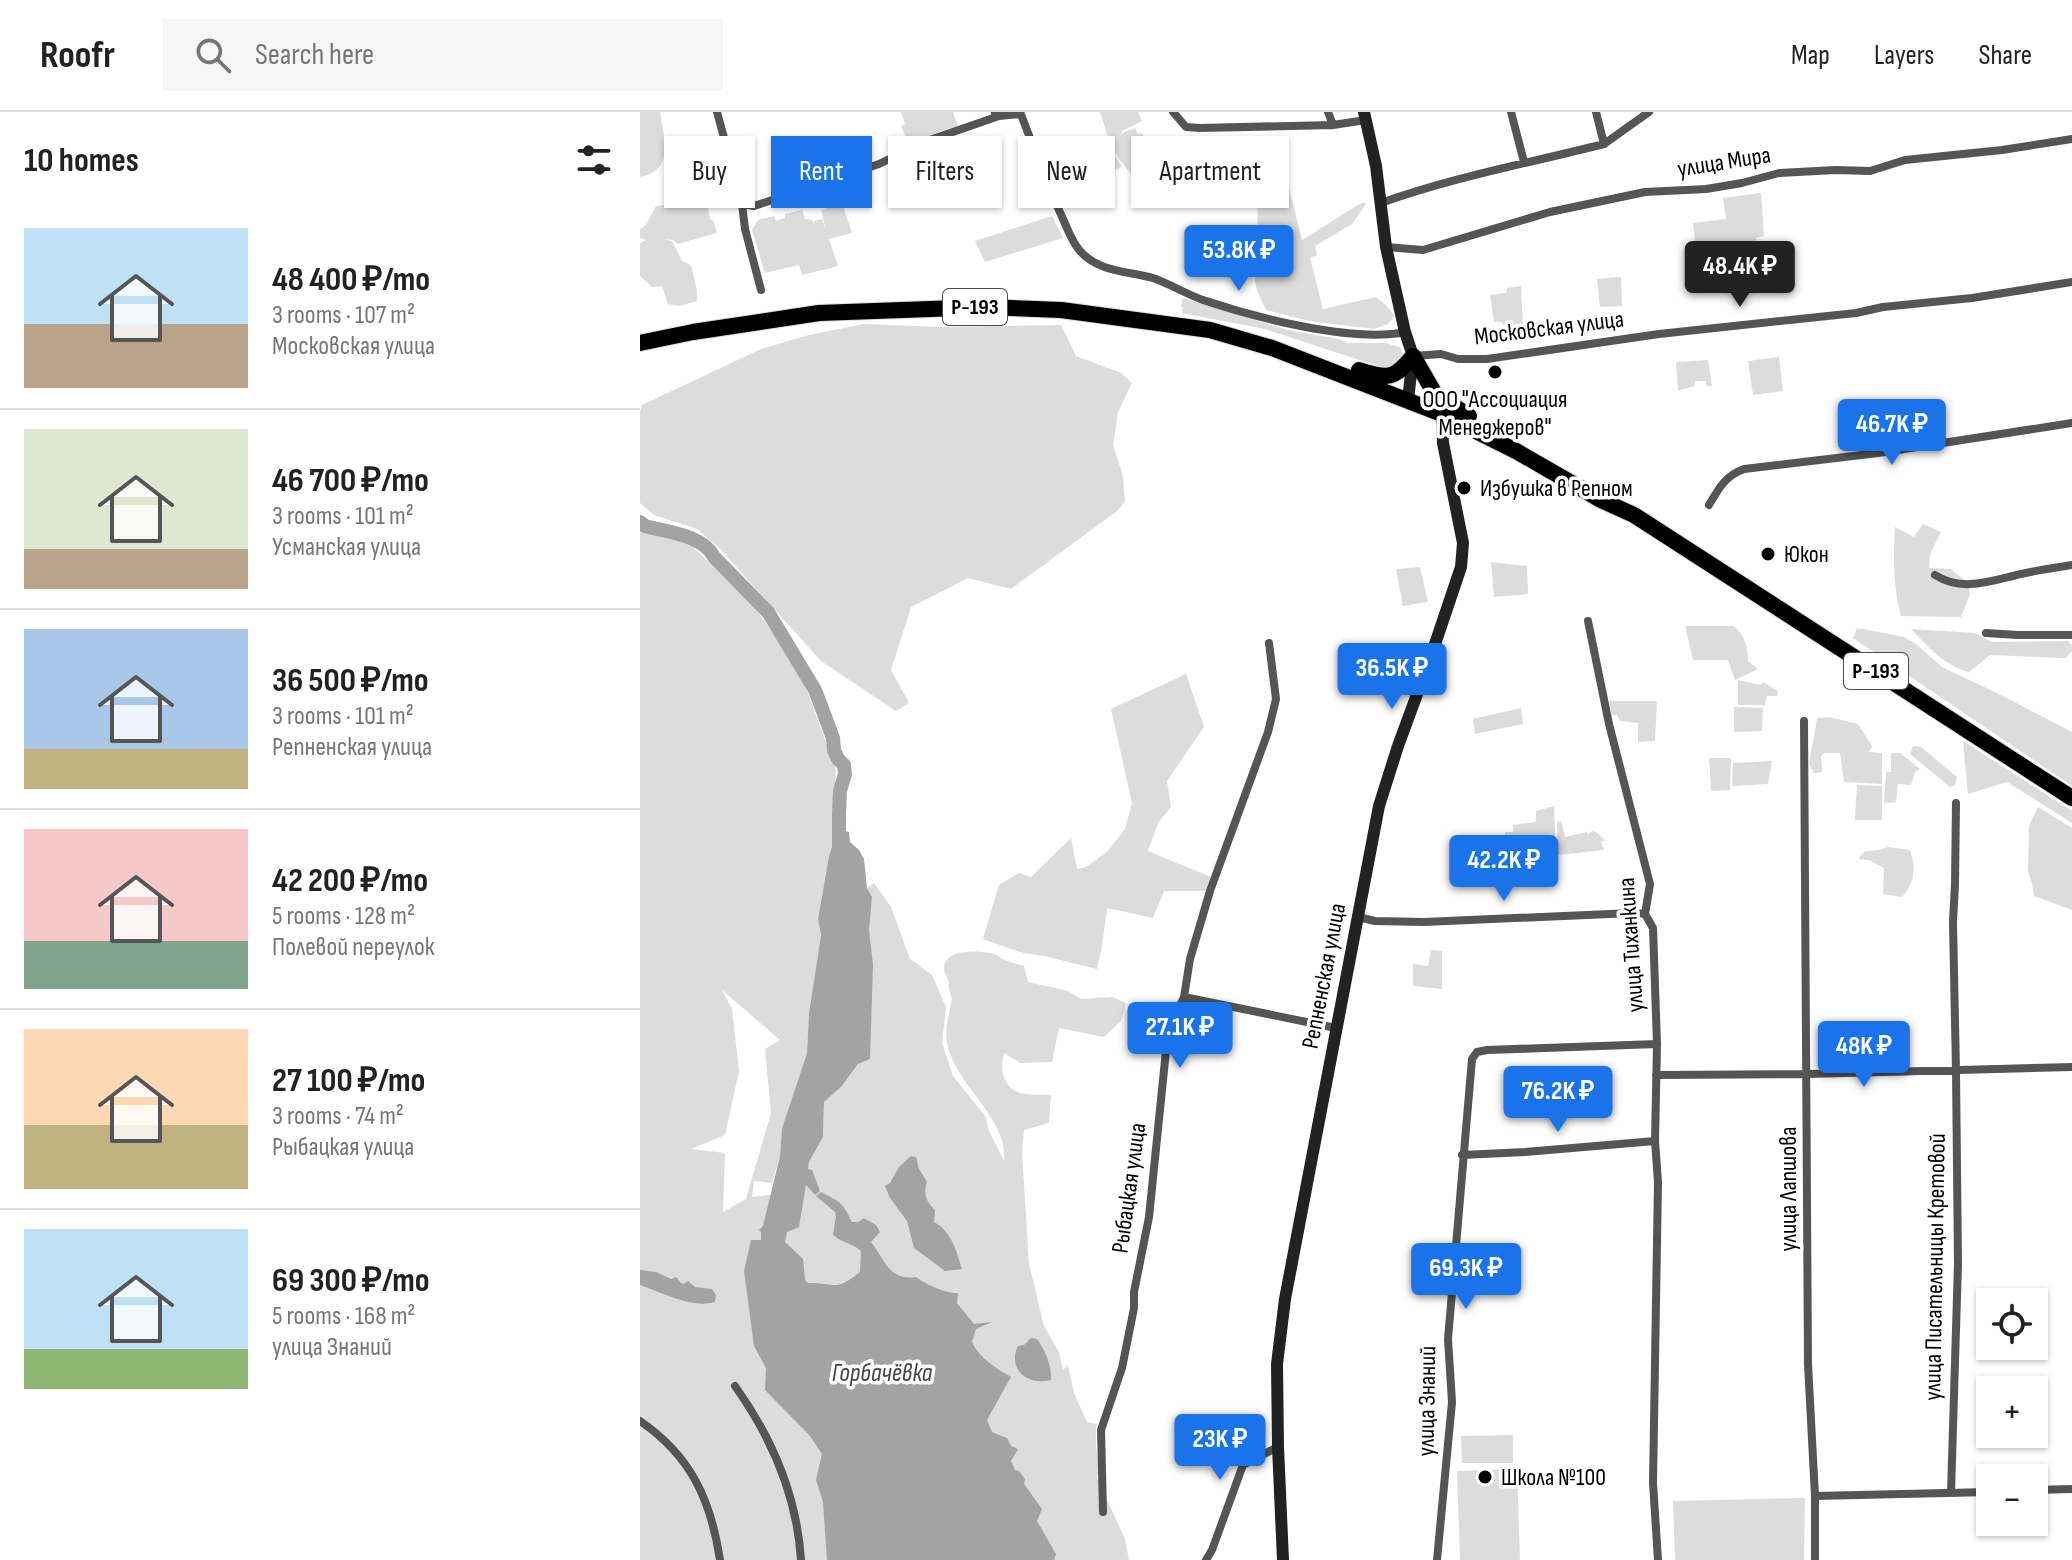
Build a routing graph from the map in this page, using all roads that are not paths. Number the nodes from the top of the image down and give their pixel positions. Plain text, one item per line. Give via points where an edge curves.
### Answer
1 (717, 112) edge
2 (1173, 112) edge
3 (1328, 112) edge
4 (1511, 112) edge
5 (1596, 112) edge
6 (1649, 112) edge
7 (1020, 113) edge
8 (997, 114) edge
9 (1365, 116) edge
10 (1333, 125) junction
11 (724, 136) edge
12 (2072, 139) edge
13 (1604, 144) junction
14 (1524, 162) junction
15 (1381, 203) junction
16 (755, 206) edge
17 (743, 208) edge
18 (1386, 247) junction
19 (2072, 282) edge
20 (761, 290) dead end
21 (1405, 332) junction
22 (640, 343) edge
23 (1272, 348) junction
24 (1413, 356) junction
25 (1408, 400) junction
26 (1442, 414) junction
27 (2072, 423) edge
28 (1709, 505) dead end
29 (1634, 515) junction
30 (2072, 565) edge
31 (1935, 575) dead end
32 (1588, 621) dead end
33 (1986, 633) dead end
34 (2072, 635) edge
35 (1269, 643) dead end
36 (1804, 721) dead end
37 (2072, 798) edge
38 (1956, 803) dead end
39 (1645, 914) junction
40 (1358, 917) junction
41 (1184, 997) junction
42 (1336, 1028) junction
43 (1657, 1044) junction
44 (2072, 1067) edge
45 (1956, 1071) junction
46 (1808, 1074) junction
47 (1656, 1075) junction
48 (1655, 1141) junction
49 (1462, 1155) junction
50 (735, 1386) dead end
51 (640, 1421) edge
52 (1278, 1447) junction
53 (2072, 1489) edge
54 (2048, 1490) edge
55 (1976, 1492) edge
56 (1951, 1493) junction
57 (1815, 1496) junction
58 (1103, 1512) dead end
59 (720, 1560) edge
60 (801, 1560) edge
61 (1206, 1560) edge
62 (1283, 1560) edge
63 (1437, 1560) edge
64 (1658, 1560) edge
65 (1815, 1560) edge

1 - 11 street
2 - 10 street via 1186,127
3 - 10 street
4 - 14 street
5 - 13 street
6 - 13 street
7 - 8 street
7 - 21 street via 1074,243 1089,259 1281,321 1340,332
8 - 16 street via 879,164
9 - 10 street
9 - 15 street
12 - 18 street, улица Мира via 1905,160 1870,171 1779,173 1706,189 1645,192 1550,212 1423,250
13 - 14 street
14 - 15 street
15 - 18 street
17 - 20 street
18 - 21 street
19 - 24 street, Московская улица via 1487,359
21 - 24 street
22 - 23 highway, Р-193 via 819,313 986,307 1061,310 1210,330
23 - 24 highway via 1376,376 1397,374
23 - 25 highway, Р-193
24 - 25 street
24 - 29 highway via 1439,398 1581,476
25 - 26 highway, Р-193
26 - 29 highway, Р-193
26 - 40 street, Репненская улица via 1463,543 1461,567 1379,806
27 - 28 street via 1744,469 1731,474
29 - 37 highway, Р-193
30 - 31 street via 1982,585
32 - 39 street, улица Тиханкина via 1650,884
33 - 34 street
35 - 41 street, Рыбацкая улица via 1276,699 1210,891
36 - 46 street, улица Лапшова
38 - 45 street, улица Писательницы Кретовой
39 - 40 street via 1424,922
39 - 43 street, улица Тиханкина via 1653,928
40 - 42 street, Репненская улица
41 - 42 street
41 - 58 street, Рыбацкая улица via 1168,1031 1134,1308 1122,1368 1101,1430
42 - 52 street, Репненская улица via 1285,1299 1277,1364
43 - 47 street, улица Тиханкина
43 - 49 street, улица Знаний via 1477,1052 1470,1067
44 - 45 street
45 - 46 street
45 - 56 street, улица Писательницы Кретовой via 1958,1264
46 - 47 street
46 - 57 street, улица Лапшова via 1808,1364
47 - 48 street, улица Тиханкина
48 - 49 street
48 - 64 street, улица Тиханкина via 1653,1483
49 - 63 street, улица Знаний via 1448,1339 1452,1402
50 - 60 street via 780,1465 798,1527
51 - 59 street via 677,1452 699,1485
52 - 61 street via 1243,1465
52 - 62 street, Репненская улица
53 - 54 street
55 - 56 street
56 - 57 street
57 - 65 street, улица Лапшова

